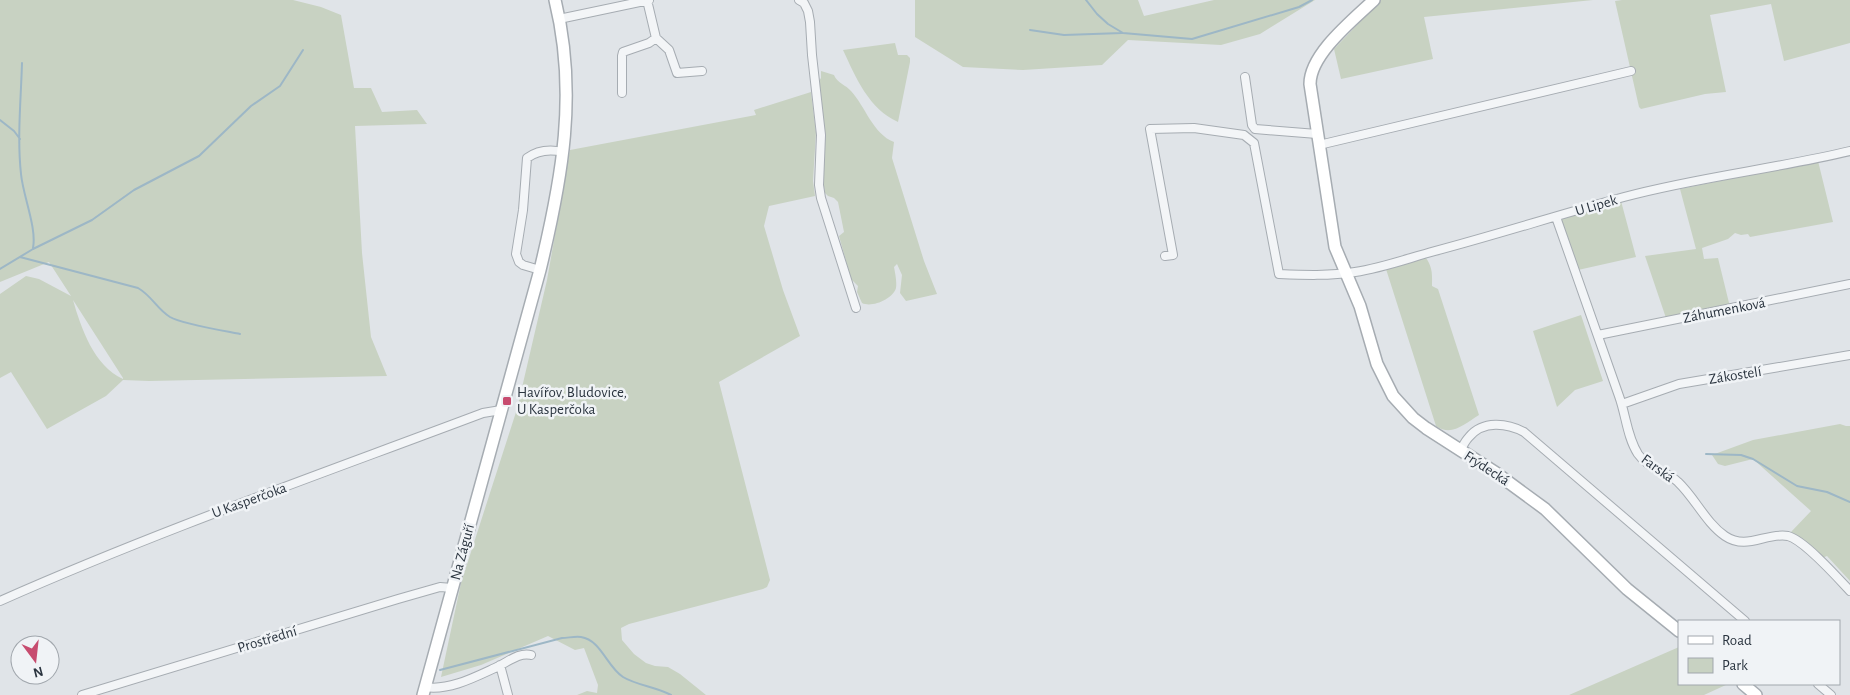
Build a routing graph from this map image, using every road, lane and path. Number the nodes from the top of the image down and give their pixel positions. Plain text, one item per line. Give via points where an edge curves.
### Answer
1 (554, 0) edge
2 (648, 0) edge
3 (799, 0) edge
4 (1374, 0) edge
5 (559, 18) junction
6 (656, 38) junction
7 (702, 71) dead end
8 (1631, 71) dead end
9 (1245, 77) dead end
10 (622, 94) dead end
11 (1318, 140) junction
12 (1850, 151) edge
13 (563, 152) junction
14 (1556, 217) junction
15 (1172, 255) dead end
16 (540, 270) junction
17 (1345, 273) junction
18 (1850, 284) edge
19 (856, 308) dead end
20 (1598, 335) junction
21 (1850, 354) edge
22 (1622, 404) junction
23 (501, 410) junction
24 (1460, 451) junction
25 (452, 588) junction
26 (1850, 591) edge
27 (0, 601) edge
28 (1744, 620) edge
29 (1678, 630) edge
30 (531, 654) dead end
31 (500, 666) junction
32 (1744, 685) edge
33 (1819, 685) edge
34 (424, 691) edge
35 (82, 695) edge
36 (508, 695) edge
37 (1756, 695) edge
38 (1831, 695) edge

1 - 5 street, Na Záguří
2 - 5 street
2 - 6 street
3 - 19 street via 804,3 810,22 822,135 819,185
4 - 11 street, Frýdecká via 1321,53 1312,70 1310,84
5 - 13 street, Na Záguří via 567,85
6 - 7 street via 670,50 677,72
6 - 10 street via 623,52
8 - 11 street
9 - 11 street via 1255,129
11 - 17 street, Frýdecká via 1335,247
12 - 14 street, U Lipek via 1668,187
13 - 16 street, Na Záguří
13 - 16 street via 543,151 527,158 516,254 518,262
14 - 17 street, U Lipek
14 - 20 street, Farská
15 - 17 street, U Lipek via 1150,129 1194,128 1244,135 1254,143 1279,274
16 - 23 street, Na Záguří
17 - 24 street, Frýdecká via 1360,306 1377,364 1393,396 1413,418
18 - 20 street, Záhumenková
20 - 22 street, Farská
21 - 22 street, Zákostelí via 1679,384
22 - 26 street, Farská via 1632,443 1642,459 1676,480 1723,534 1742,543 1791,537
23 - 25 street, Na Záguří
23 - 27 street, U Kasperčoka via 483,413 184,525
24 - 28 street via 1469,437 1487,426 1506,425 1524,432
24 - 29 street, Frýdecká via 1545,509 1627,589
25 - 34 street, Na Záguří
25 - 35 street, Prostřední via 440,587 398,599
30 - 31 street via 515,657
31 - 34 street via 448,686
31 - 36 street
32 - 37 street
33 - 38 street

